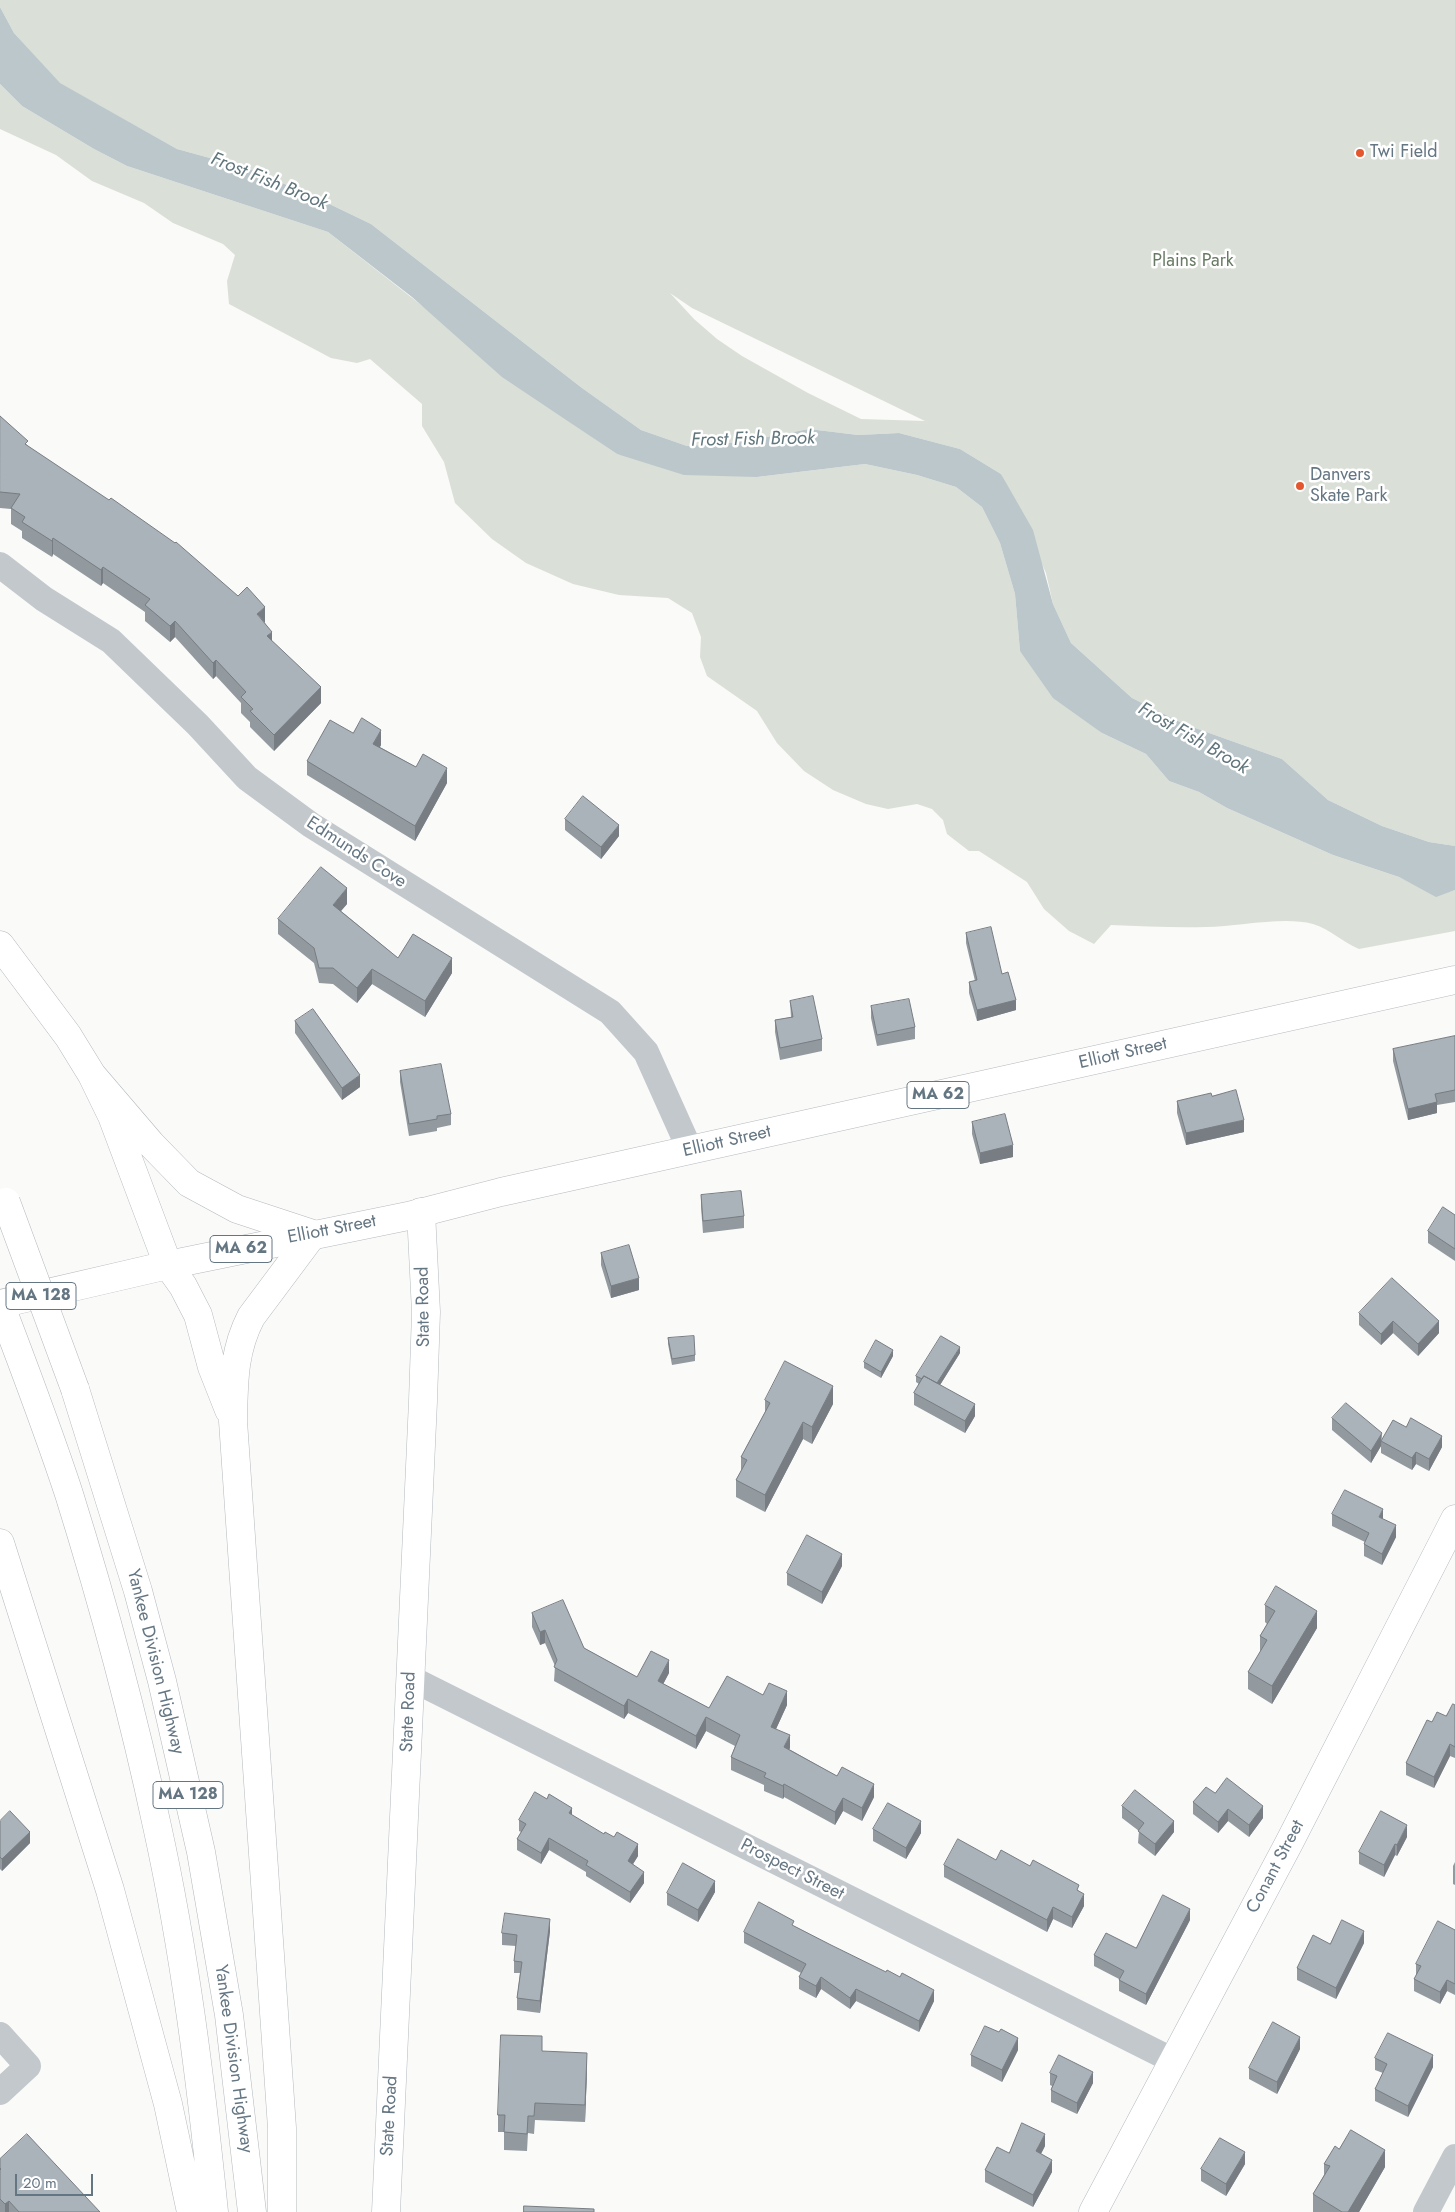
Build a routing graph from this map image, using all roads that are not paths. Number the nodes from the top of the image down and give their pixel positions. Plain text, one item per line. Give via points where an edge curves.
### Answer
1 (0, 565) edge
2 (0, 946) edge
3 (1455, 980) edge
4 (92, 1075) junction
5 (690, 1150) junction
6 (3, 1195) edge
7 (421, 1212) junction
8 (313, 1234) junction
9 (168, 1265) junction
10 (0, 1304) edge
11 (234, 1420) junction
12 (1455, 1519) edge
13 (0, 1543) edge
14 (410, 1678) junction
15 (0, 2035) edge
16 (1174, 2061) junction
17 (0, 2092) edge
18 (1455, 2158) edge
19 (191, 2212) edge
20 (214, 2212) edge
21 (252, 2212) edge
22 (282, 2212) edge
23 (386, 2212) edge
24 (1093, 2212) edge
25 (1426, 2212) edge

1 - 5 street, Edmunds Cove via 44,599 111,641 198,725 247,778 311,825 610,1012 646,1052
2 - 4 main road via 68,1036
3 - 5 main road, Elliott Street / MA 62
4 - 8 main road via 189,1183 237,1209
4 - 9 main road via 112,1116
5 - 7 main road, Elliott Street / MA 62
6 - 21 main road, Yankee Division Highway / MA 128, bridge via 75,1389 162,1681 201,1852 229,2014
7 - 8 main road, Elliott Street / MA 62
7 - 14 main road, State Road via 426,1320
8 - 9 main road, Elliott Street / MA 62
8 - 11 main road via 245,1328 234,1365
9 - 10 main road, Elliott Street / MA 62
9 - 11 main road via 198,1315 212,1367
10 - 20 main road, Yankee Division Highway / MA 128 via 68,1492 97,1586 158,1827 192,2024
11 - 22 main road via 282,2128
12 - 16 main road, Conant Street
13 - 19 main road via 110,1890 168,2104
14 - 16 street, Prospect Street
14 - 23 main road, State Road
15 - 17 street via 28,2066
16 - 24 main road, Conant Street
18 - 25 street

